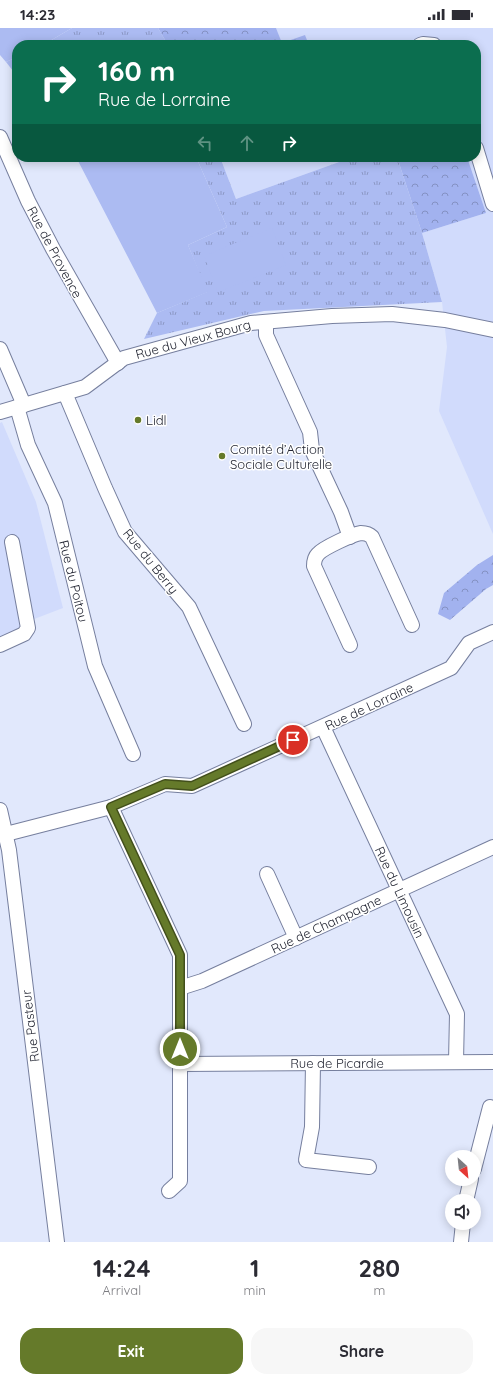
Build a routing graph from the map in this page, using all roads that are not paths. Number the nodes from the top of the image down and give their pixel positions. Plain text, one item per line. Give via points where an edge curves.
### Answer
1 (0, 137) edge
2 (481, 157) edge
3 (488, 169) edge
4 (493, 204) edge
5 (266, 322) junction
6 (493, 330) edge
7 (0, 349) edge
8 (118, 363) junction
9 (65, 393) junction
10 (20, 406) junction
11 (0, 412) edge
12 (350, 537) junction
13 (12, 542) dead end
14 (412, 625) dead end
15 (493, 632) edge
16 (0, 645) edge
17 (350, 645) dead end
18 (244, 724) dead end
19 (322, 727) junction
20 (133, 754) dead end
21 (111, 807) junction
22 (0, 810) edge
23 (6, 834) junction
24 (493, 847) edge
25 (267, 874) dead end
26 (399, 890) junction
27 (296, 938) junction
28 (180, 988) junction
29 (456, 1062) junction
30 (493, 1062) edge
31 (313, 1063) junction
32 (181, 1064) junction
33 (490, 1106) dead end
34 (479, 1150) edge
35 (369, 1168) dead end
36 (169, 1191) dead end
37 (462, 1230) edge
38 (57, 1242) edge
39 (461, 1242) edge

1 - 8 street, Rue de Provence via 28,201 53,249
2 - 3 street
3 - 4 street
5 - 6 street, Rue du Vieux Bourg via 392,314 445,320
5 - 8 street, Rue du Vieux Bourg via 242,324 124,358
5 - 12 street via 266,335 310,432 312,450
7 - 10 street, Rue du Poitou
8 - 9 street, Rue du Vieux Bourg via 86,387
9 - 10 street, Rue du Vieux Bourg
9 - 18 street, Rue du Berry via 125,532 189,606
10 - 11 street, Rue du Vieux Bourg
10 - 20 street, Rue du Poitou via 28,444 55,503 95,666
12 - 14 street via 361,533 372,537
12 - 17 street via 322,551 314,560 314,566
13 - 16 street via 28,628 24,634
15 - 19 street, Rue de Lorraine via 469,643 451,668
19 - 21 street, Rue de Lorraine via 192,786 165,784
19 - 26 street, Rue du Limousin
21 - 23 street, Rue de Lorraine
21 - 28 street via 180,955
22 - 23 street, Rue Pasteur
23 - 38 street, Rue Pasteur
24 - 26 street, Rue de Champagne
25 - 27 street
26 - 27 street, Rue de Champagne
26 - 29 street, Rue du Limousin via 457,1014
27 - 28 street, Rue de Champagne via 202,981
28 - 32 street
29 - 30 street, Rue de Picardie
29 - 31 street, Rue de Picardie
31 - 32 street, Rue de Picardie
31 - 35 street via 312,1127 306,1160
32 - 36 street via 180,1181
33 - 34 street
37 - 39 street

